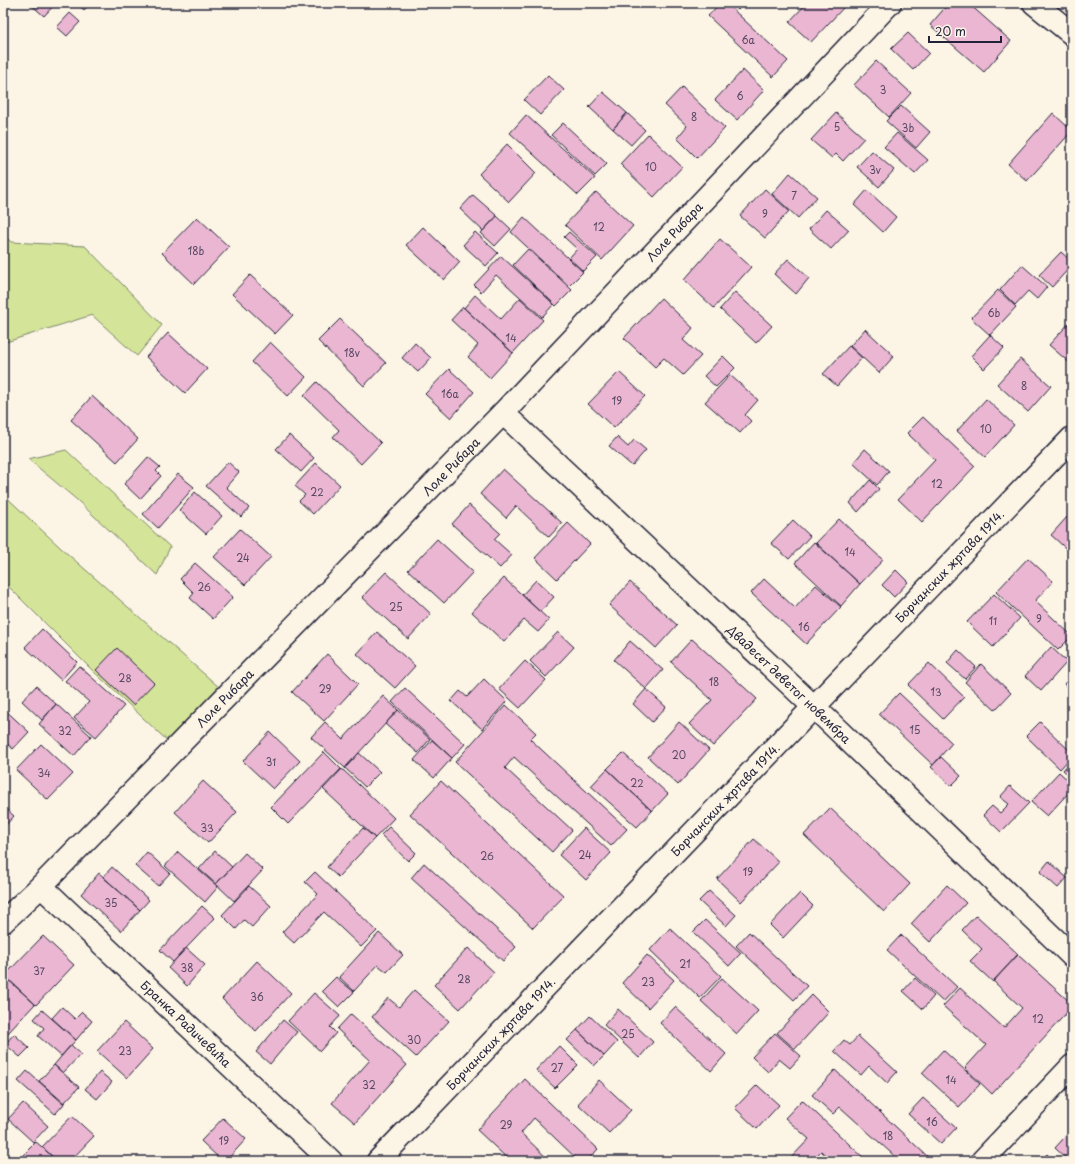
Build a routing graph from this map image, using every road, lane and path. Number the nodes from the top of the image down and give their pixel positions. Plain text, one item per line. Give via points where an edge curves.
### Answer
1 (890, 3) edge
2 (1034, 3) edge
3 (1072, 34) edge
4 (503, 414) junction
5 (1072, 438) edge
6 (814, 707) junction
7 (41, 886) junction
8 (3, 922) edge
9 (1072, 956) edge
10 (1072, 1066) edge
11 (331, 1161) edge
12 (378, 1161) edge
13 (982, 1161) edge

1 - 4 street, Лоле Рибара
2 - 3 street
4 - 6 street, Двадесет деветог новембра
4 - 7 street, Лоле Рибара
5 - 6 street, Борчанских жртава 1914.
6 - 9 street, Двадесет деветог новембра
6 - 12 street, Борчанских жртава 1914.
7 - 8 street, Лоле Рибара
7 - 11 street, Бранка Радичевића
10 - 13 street

